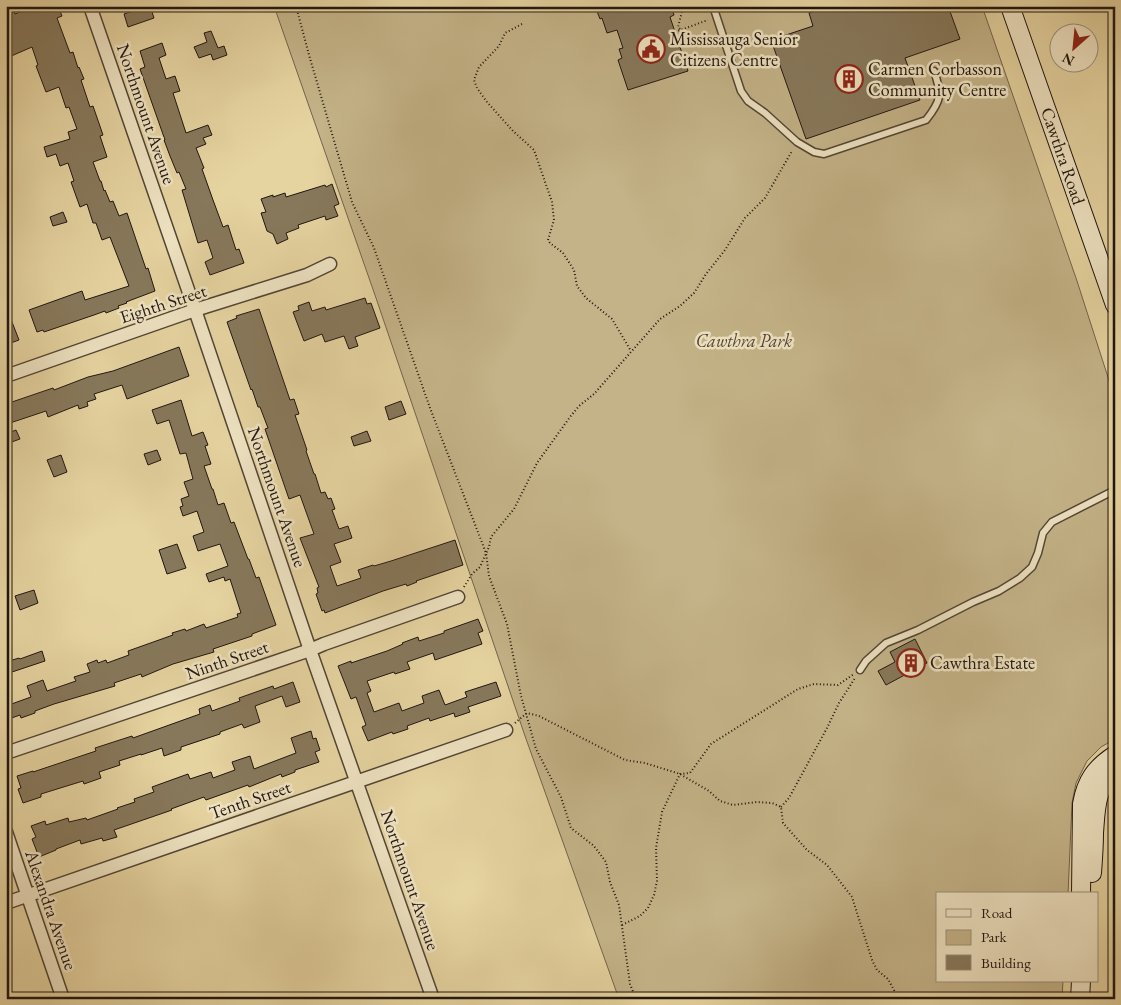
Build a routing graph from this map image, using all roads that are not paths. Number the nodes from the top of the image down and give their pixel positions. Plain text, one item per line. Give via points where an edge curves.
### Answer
1 (90, 6) edge
2 (713, 6) edge
3 (1010, 6) edge
4 (934, 71) dead end
5 (330, 264) dead end
6 (1115, 305) edge
7 (195, 310) junction
8 (6, 376) edge
9 (1115, 490) edge
10 (458, 597) road end
11 (310, 650) junction
12 (860, 670) road end
13 (506, 730) road end
14 (6, 753) edge
15 (1115, 755) edge
16 (1115, 771) edge
17 (357, 782) junction
18 (6, 832) edge
19 (1081, 892) edge
20 (1091, 892) edge
21 (28, 895) junction
22 (6, 903) edge
23 (1081, 982) edge
24 (63, 999) edge
25 (433, 999) edge
26 (1080, 999) edge

1 - 7 street, Northmount Avenue
2 - 4 lane via 741,91 748,101 797,142 814,152 824,154 926,120 939,100 940,88
3 - 6 main road, Cawthra Road
5 - 7 street, Eighth Street via 307,275
7 - 8 street, Eighth Street
7 - 11 street, Northmount Avenue
9 - 12 lane via 1052,522 1043,533 1032,566 1020,578 886,643 866,660
10 - 11 street, Ninth Street
11 - 14 street, Ninth Street
11 - 17 street, Northmount Avenue
13 - 17 street, Tenth Street
15 - 19 main road via 1093,774 1084,793
16 - 20 main road via 1106,779 1096,805
17 - 21 street, Tenth Street
17 - 25 street, Northmount Avenue
18 - 21 street, Alexandra Avenue
21 - 22 street, Tenth Street
21 - 24 street, Alexandra Avenue
23 - 26 main road

